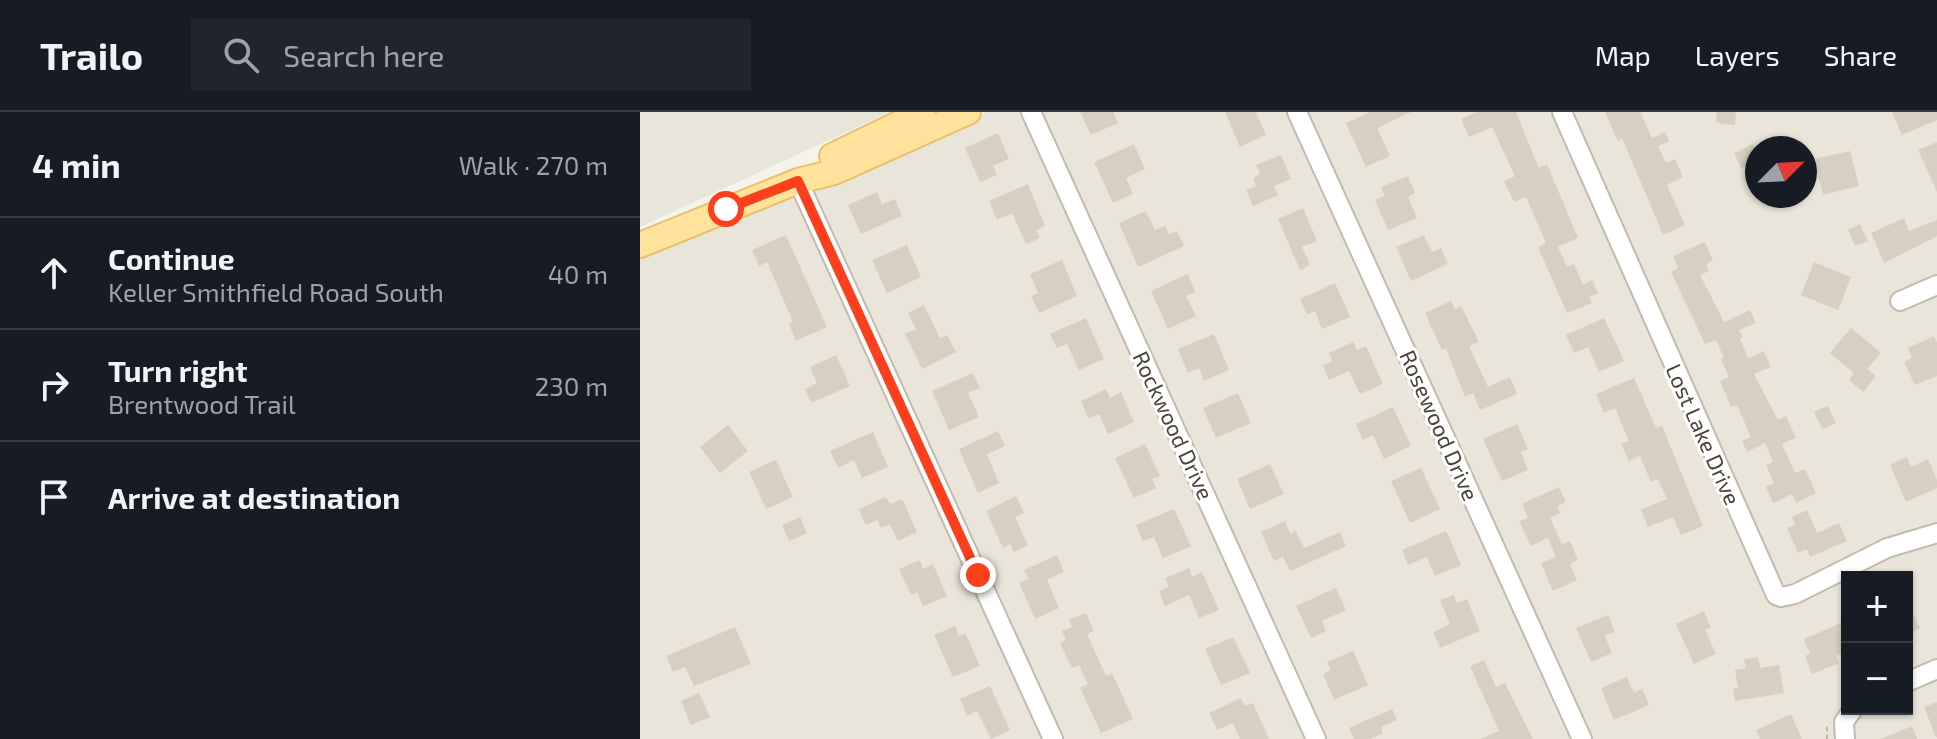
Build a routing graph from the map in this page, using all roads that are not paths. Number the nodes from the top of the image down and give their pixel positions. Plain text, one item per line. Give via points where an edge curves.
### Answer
1 (923, 112) edge
2 (968, 112) edge
3 (1031, 112) edge
4 (1297, 112) edge
5 (1562, 112) edge
6 (798, 181) junction
7 (640, 245) edge
8 (1937, 285) edge
9 (1900, 301) dead end
10 (1937, 533) edge
11 (1937, 669) edge
12 (1913, 679) edge
13 (1849, 715) edge
14 (1053, 739) edge
15 (1316, 739) edge
16 (1582, 739) edge
17 (1845, 739) edge

1 - 6 main road via 830,157
2 - 6 main road via 834,172
3 - 15 street, Rockwood Drive
4 - 16 street, Rosewood Drive
5 - 10 street, Lost Lake Drive via 1776,595 1795,594 1887,548
6 - 7 main road
6 - 14 street
8 - 9 street
11 - 12 street
13 - 17 street

